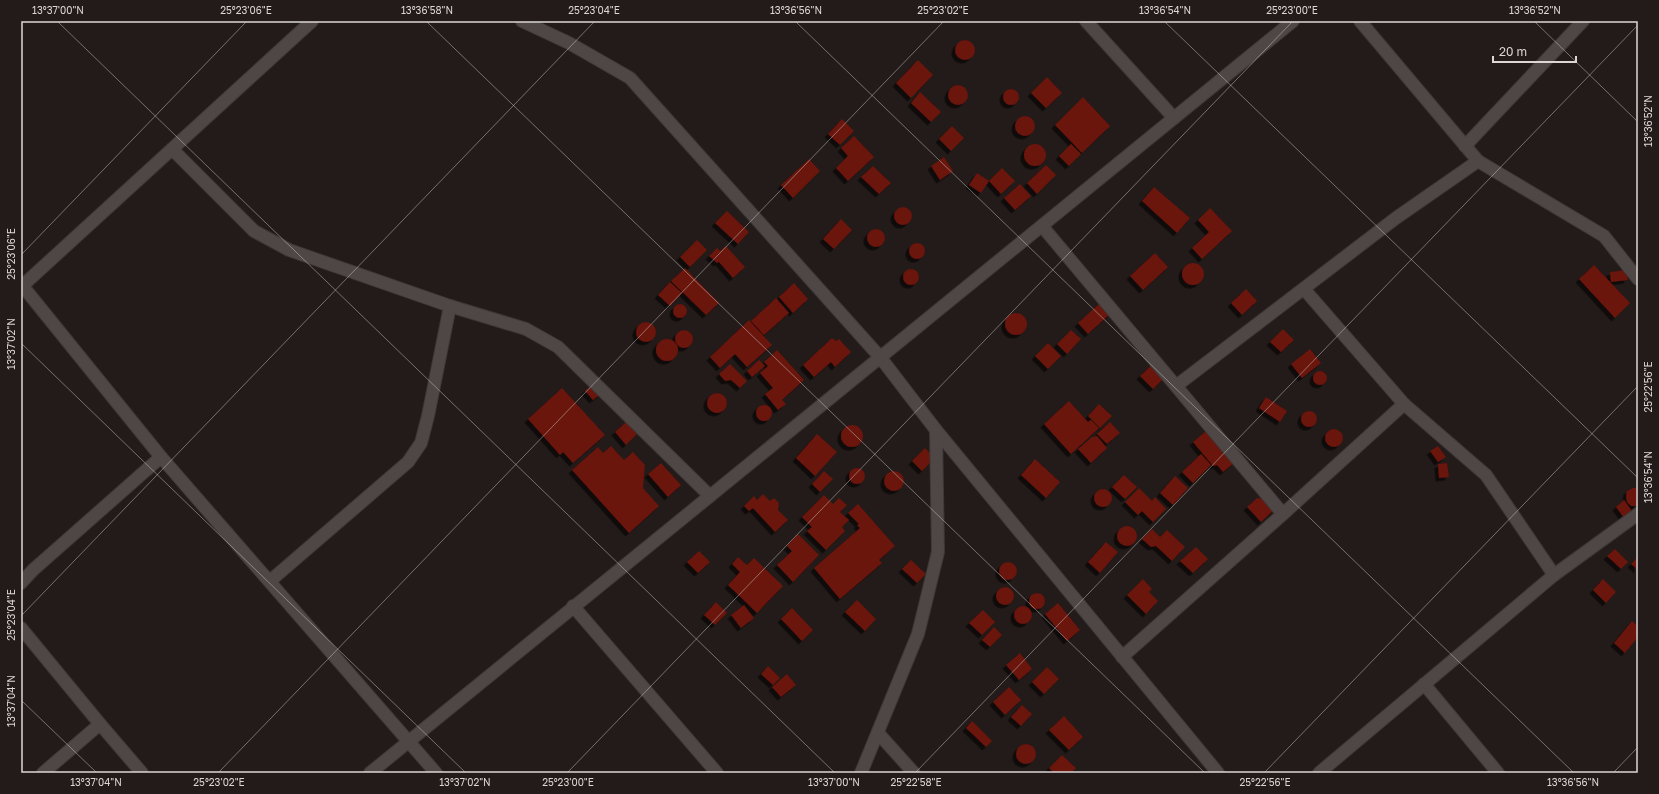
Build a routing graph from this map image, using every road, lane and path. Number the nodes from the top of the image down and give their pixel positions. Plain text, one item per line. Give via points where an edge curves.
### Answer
1 (312, 21) edge
2 (522, 21) edge
3 (1086, 21) edge
4 (1294, 21) edge
5 (1360, 21) edge
6 (1583, 21) edge
7 (1174, 118) junction
8 (1465, 146) junction
9 (172, 149) junction
10 (1478, 161) junction
11 (1042, 226) junction
12 (1638, 279) edge
13 (22, 286) edge
14 (1304, 289) junction
15 (450, 306) junction
16 (880, 357) junction
17 (1176, 386) junction
18 (1404, 404) junction
19 (936, 430) junction
20 (161, 457) junction
21 (710, 496) junction
22 (1283, 514) junction
23 (1638, 514) edge
24 (1554, 575) junction
25 (270, 581) junction
26 (21, 584) edge
27 (573, 606) junction
28 (21, 628) edge
29 (1122, 656) junction
30 (1424, 684) junction
31 (100, 724) junction
32 (878, 733) junction
33 (409, 740) junction
34 (43, 773) edge
35 (142, 773) edge
36 (370, 773) edge
37 (436, 773) edge
38 (717, 773) edge
39 (861, 773) edge
40 (914, 773) edge
41 (1218, 773) edge
42 (1319, 773) edge
43 (1498, 773) edge

1 - 9 street
2 - 16 street via 569,43 630,78
3 - 7 street
4 - 7 street
5 - 8 street
6 - 8 street
7 - 11 street
8 - 10 street
9 - 13 street
9 - 15 street via 254,231 289,250
10 - 12 street via 1604,236
10 - 14 street via 1396,218
11 - 16 street
11 - 17 street
13 - 20 street
14 - 17 street
14 - 18 street
15 - 21 street via 526,329 558,347
15 - 25 street via 421,443 408,462
16 - 19 street
16 - 21 street
17 - 22 street
18 - 22 street
18 - 24 street via 1486,475
19 - 29 street
19 - 32 street via 938,552 918,634
20 - 25 street
20 - 26 street via 33,570
21 - 27 street
22 - 29 street
23 - 24 street
24 - 30 street
25 - 33 street
27 - 33 street
27 - 38 street
28 - 31 street
29 - 41 street
30 - 42 street
30 - 43 street
31 - 34 street
31 - 35 street
32 - 39 street
32 - 40 street
33 - 36 street
33 - 37 street

